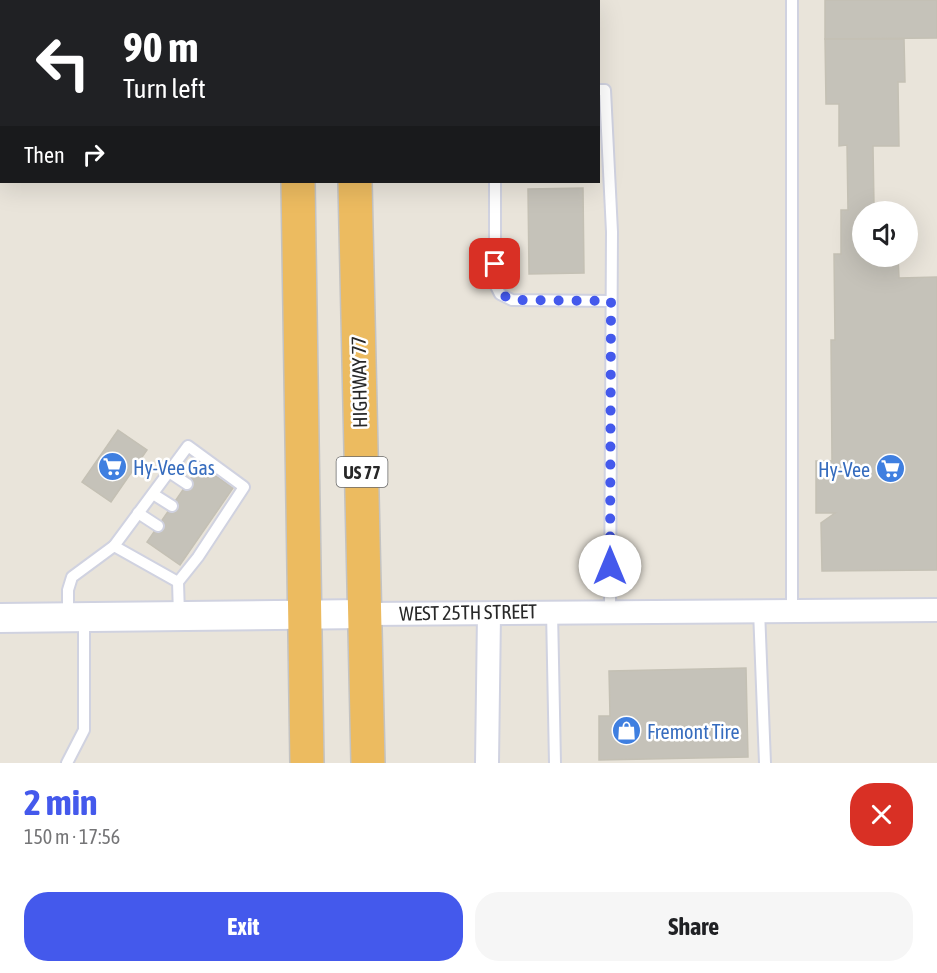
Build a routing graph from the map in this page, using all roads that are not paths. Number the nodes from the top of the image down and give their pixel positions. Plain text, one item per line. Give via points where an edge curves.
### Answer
1 (792, 0) edge
2 (600, 90) edge
3 (603, 154) edge
4 (298, 183) edge
5 (355, 183) edge
6 (495, 183) edge
7 (611, 301) junction
8 (169, 472) junction
9 (187, 484) dead end
10 (153, 494) junction
11 (172, 506) dead end
12 (138, 513) junction
13 (158, 526) dead end
14 (114, 546) junction
15 (178, 582) junction
16 (610, 610) junction
17 (759, 610) junction
18 (792, 610) junction
19 (937, 610) edge
20 (552, 611) junction
21 (365, 614) junction
22 (489, 614) junction
23 (305, 615) junction
24 (179, 616) junction
25 (76, 617) junction
26 (0, 618) edge
27 (67, 763) edge
28 (307, 763) edge
29 (368, 763) edge
30 (487, 763) edge
31 (555, 763) edge
32 (765, 763) edge

1 - 18 lane
2 - 3 lane via 605,90
3 - 7 lane
4 - 23 highway
5 - 21 highway, HIGHWAY 77 / US 77
6 - 7 lane via 495,284 500,294 512,300
7 - 16 lane
8 - 9 lane
8 - 10 lane
8 - 15 lane via 188,447 244,487 223,510
10 - 11 lane
10 - 12 lane
12 - 13 lane
12 - 14 lane
14 - 15 lane
14 - 25 lane via 72,577 68,590
15 - 24 lane
16 - 17 street, WEST 25TH STREET
16 - 20 street, WEST 25TH STREET
17 - 18 street, WEST 25TH STREET
17 - 32 lane
18 - 19 street, WEST 25TH STREET
20 - 22 street, WEST 25TH STREET
20 - 31 lane
21 - 22 street, WEST 25TH STREET
21 - 23 street, WEST 25TH STREET
21 - 29 highway, HIGHWAY 77 / US 77
22 - 30 street
23 - 24 street, WEST 25TH STREET
23 - 28 highway
24 - 25 street, WEST 25TH STREET
25 - 26 street, WEST 25TH STREET
25 - 27 lane via 84,730

